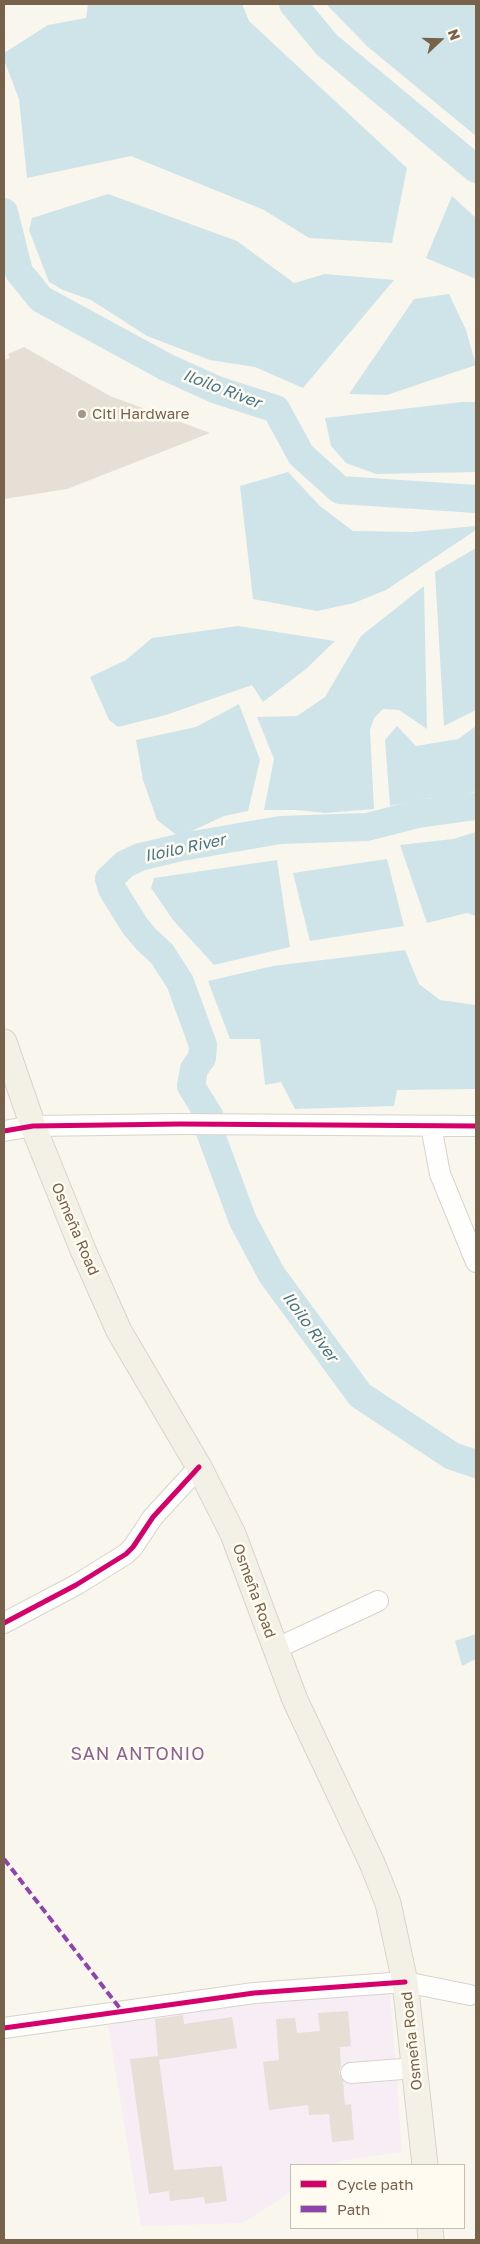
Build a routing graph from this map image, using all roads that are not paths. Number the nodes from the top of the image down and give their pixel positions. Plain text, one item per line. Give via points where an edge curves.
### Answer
1 (4, 1042) edge
2 (33, 1126) junction
3 (431, 1126) junction
4 (476, 1126) edge
5 (4, 1131) edge
6 (476, 1262) edge
7 (199, 1467) junction
8 (378, 1601) dead end
9 (4, 1624) edge
10 (275, 1649) junction
11 (405, 1982) junction
12 (470, 1995) dead end
13 (4, 2028) edge
14 (415, 2068) junction
15 (351, 2073) dead end
16 (425, 2164) edge

1 - 2 main road, Osmeña Road
2 - 3 street
2 - 5 street
2 - 7 main road, Osmeña Road via 119,1331
3 - 4 street
3 - 6 street via 440,1174
7 - 9 street via 153,1517 126,1554
7 - 10 main road, Osmeña Road via 233,1534
8 - 10 street
10 - 11 main road, Osmeña Road via 388,1903
11 - 12 street
11 - 13 street via 254,1993
11 - 14 main road, Osmeña Road
14 - 15 street
14 - 16 main road, Osmeña Road

